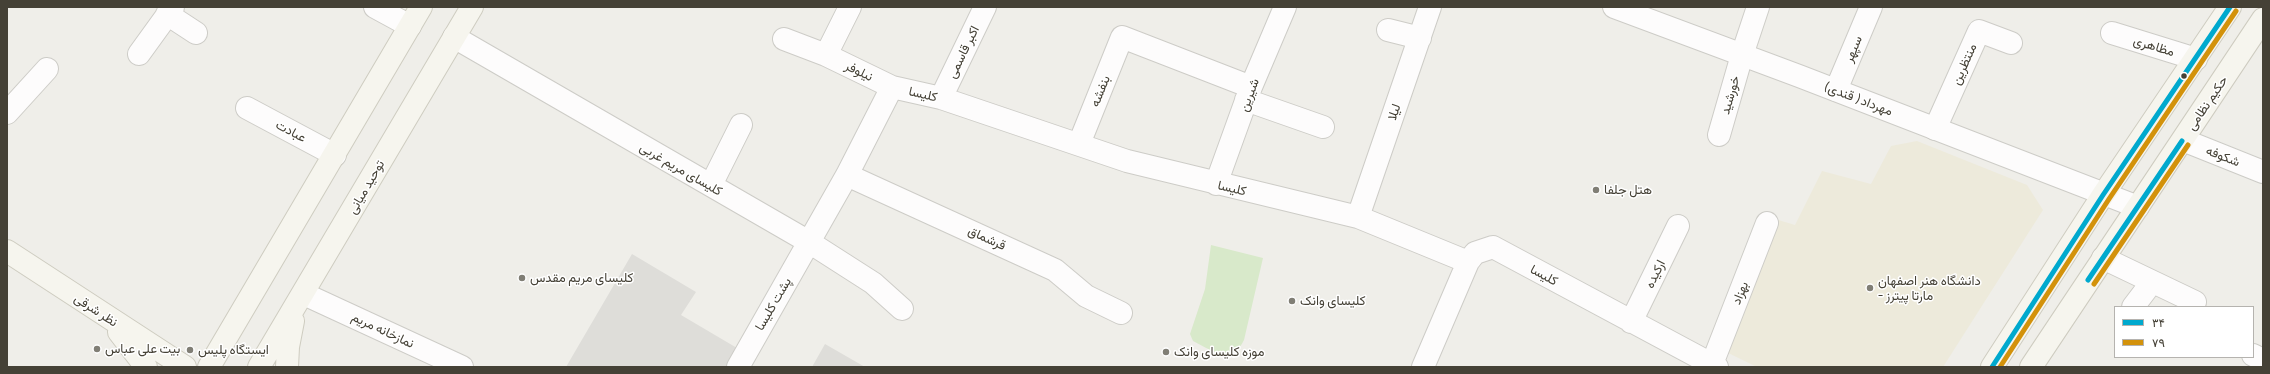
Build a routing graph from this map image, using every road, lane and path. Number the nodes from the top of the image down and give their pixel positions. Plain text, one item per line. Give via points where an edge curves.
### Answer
1 (375, 7) edge
2 (421, 7) edge
3 (472, 7) edge
4 (850, 7) edge
5 (985, 7) edge
6 (1285, 7) edge
7 (1430, 7) edge
8 (1614, 7) edge
9 (1758, 7) edge
10 (1871, 7) edge
11 (2230, 7) edge
12 (170, 10) edge
13 (2263, 19) edge
14 (410, 26) junction
15 (1388, 30) dead end
16 (196, 33) dead end
17 (2112, 33) dead end
18 (454, 37) junction
19 (1420, 38) junction
20 (784, 39) dead end
21 (2011, 43) dead end
22 (139, 54) dead end
23 (826, 55) junction
24 (1742, 55) junction
25 (2196, 59) junction
26 (47, 69) dead end
27 (892, 87) junction
28 (1836, 90) junction
29 (1249, 94) junction
30 (941, 98) junction
31 (247, 108) dead end
32 (7, 113) edge
33 (742, 125) dead end
34 (1323, 127) dead end
35 (1935, 129) junction
36 (1719, 134) dead end
37 (2183, 140) junction
38 (1079, 144) junction
39 (335, 155) junction
40 (2263, 172) edge
41 (847, 175) junction
42 (1216, 184) junction
43 (711, 185) junction
44 (2103, 195) junction
45 (2138, 208) junction
46 (1358, 217) junction
47 (1768, 223) dead end
48 (1678, 226) dead end
49 (809, 242) junction
50 (8, 254) edge
51 (2104, 258) junction
52 (1468, 262) junction
53 (2152, 282) junction
54 (300, 301) junction
55 (2195, 302) dead end
56 (2134, 306) edge
57 (902, 309) dead end
58 (1121, 313) dead end
59 (105, 316) junction
60 (1631, 322) junction
61 (2254, 356) edge
62 (2263, 360) edge
63 (1715, 366) edge
64 (146, 367) edge
65 (185, 367) edge
66 (209, 367) edge
67 (259, 367) edge
68 (287, 367) edge
69 (462, 367) edge
70 (738, 367) edge
71 (1424, 367) edge
72 (1992, 367) edge
73 (2031, 367) edge

1 - 14 street
2 - 14 main road
3 - 18 main road, توحید میانی
4 - 23 street
5 - 30 street, اکبر قاسمی
6 - 29 street, شیرین
7 - 19 street, لیلا
8 - 24 street, مهرداد ( قندی)
9 - 24 street, خورشید
10 - 28 street, سپهر
11 - 25 main road
12 - 16 street
12 - 22 street
13 - 37 main road, حکیم نظامی
14 - 39 main road
15 - 19 street
17 - 25 street, مظاهری
18 - 43 street, کلیسای مریم غربی
18 - 54 main road, توحید میانی
19 - 46 street, لیلا
20 - 23 street, نیلوفر
21 - 35 street, منتظرین via 1979,31
23 - 27 street, نیلوفر
24 - 28 street, مهرداد ( قندی)
24 - 36 street, خورشید
25 - 44 main road
26 - 32 street
27 - 30 street, کلیسا
27 - 41 street, کلیسا
28 - 35 street, مهرداد ( قندی)
29 - 34 street
29 - 38 street, بنفشه via 1122,38
29 - 42 street, شیرین
30 - 38 street, کلیسا
31 - 39 street, عبادت
33 - 43 street
35 - 44 street, مهرداد ( قندی)
37 - 40 street, شکوفه
37 - 45 main road, حکیم نظامی
38 - 42 street, کلیسا via 1127,161
39 - 66 main road
41 - 49 street, کلیسا
41 - 58 street, قرشماق via 1055,270 1086,296
42 - 46 street, کلیسا
43 - 49 street, کلیسای مریم غربی
44 - 45 street, مهرداد ( قندی)
44 - 72 main road
45 - 51 main road, حکیم نظامی
46 - 52 street, کلیسا
47 - 63 street, بهزاد
48 - 60 street, ارکیده
49 - 57 street, کلیسای مریم غربی via 873,282
49 - 70 street, پشت کلیسا
50 - 59 main road, نظر شرقی
51 - 53 street
51 - 73 main road, حکیم نظامی
52 - 60 street, کلیسا via 1475,253 1493,247
52 - 71 street
53 - 55 street
53 - 56 street
54 - 67 main road, توحید میانی
54 - 68 main road via 288,347
54 - 69 street, نمازخانه مریم
59 - 64 main road
59 - 65 main road, نظر شرقی
60 - 63 street, کلیسا
61 - 62 street

